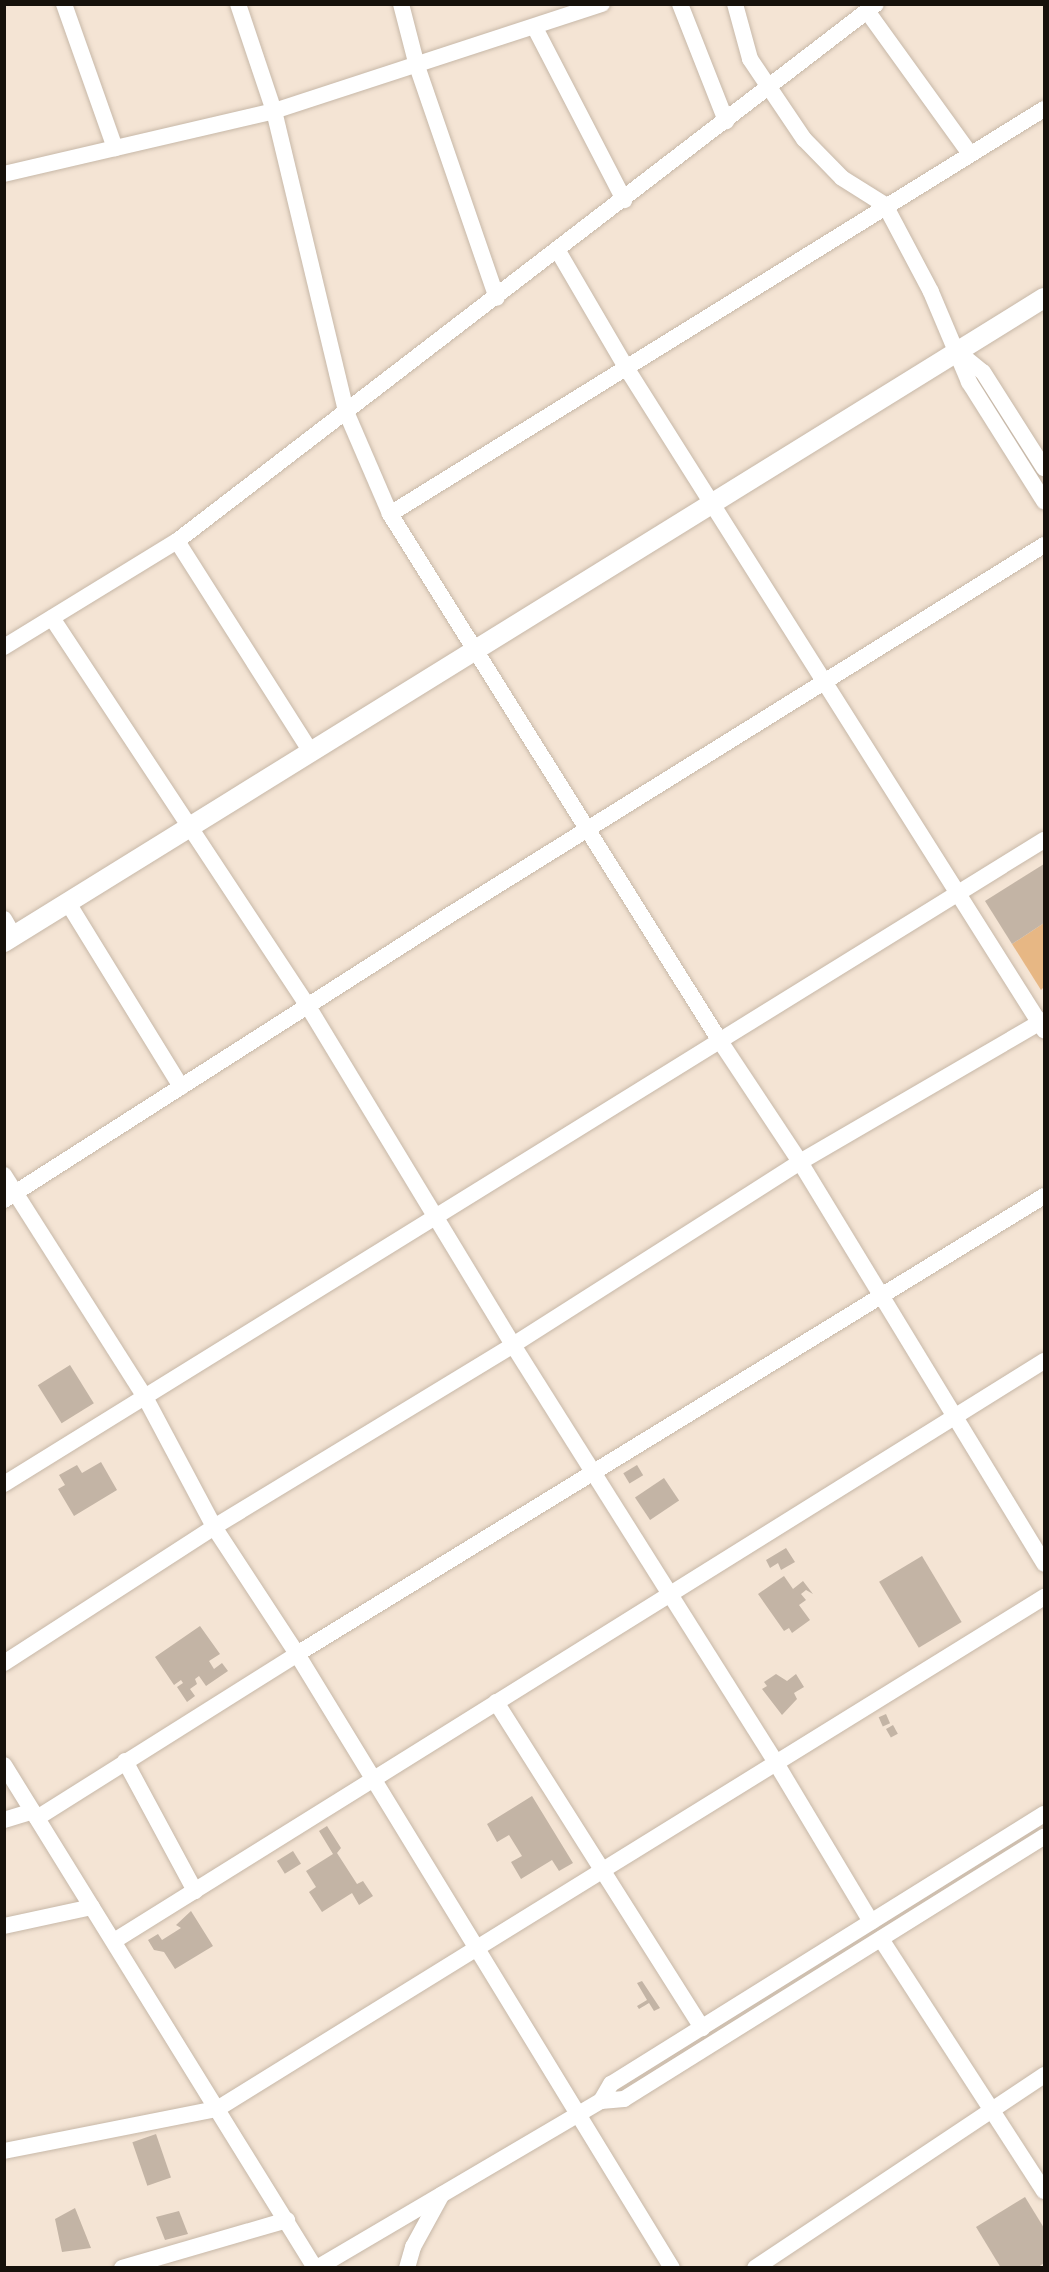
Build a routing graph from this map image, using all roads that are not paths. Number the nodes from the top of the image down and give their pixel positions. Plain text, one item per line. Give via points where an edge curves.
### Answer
1 (64, 4) edge
2 (238, 4) edge
3 (401, 4) edge
4 (602, 4) edge
5 (680, 4) edge
6 (735, 4) edge
7 (872, 8) edge
8 (535, 28) junction
9 (417, 66) junction
10 (767, 89) junction
11 (1044, 108) edge
12 (274, 111) junction
13 (726, 121) junction
14 (115, 148) junction
15 (970, 154) junction
16 (4, 174) edge
17 (624, 200) junction
18 (885, 205) junction
19 (558, 251) junction
20 (497, 298) junction
21 (1044, 298) edge
22 (957, 352) junction
23 (627, 369) junction
24 (347, 414) junction
25 (1044, 468) edge
26 (1044, 501) edge
27 (714, 502) junction
28 (390, 514) junction
29 (177, 541) junction
30 (1044, 545) edge
31 (52, 618) junction
32 (4, 647) edge
33 (477, 650) junction
34 (827, 683) junction
35 (311, 752) junction
36 (188, 828) junction
37 (589, 828) junction
38 (1044, 840) edge
39 (959, 893) junction
40 (68, 903) junction
41 (8, 933) edge
42 (309, 1008) junction
43 (1043, 1024) edge
44 (720, 1041) junction
45 (181, 1087) junction
46 (800, 1162) junction
47 (4, 1175) edge
48 (1044, 1196) edge
49 (10, 1197) edge
50 (437, 1216) junction
51 (881, 1299) junction
52 (513, 1345) junction
53 (1044, 1361) edge
54 (145, 1397) junction
55 (953, 1417) junction
56 (595, 1473) junction
57 (4, 1484) edge
58 (214, 1527) junction
59 (1044, 1564) edge
60 (670, 1593) junction
61 (1044, 1597) edge
62 (297, 1654) junction
63 (4, 1663) edge
64 (496, 1702) junction
65 (125, 1761) junction
66 (776, 1763) junction
67 (4, 1766) edge
68 (374, 1780) junction
69 (35, 1815) junction
70 (1044, 1815) edge
71 (4, 1821) edge
72 (1044, 1837) edge
73 (602, 1871) junction
74 (195, 1892) junction
75 (92, 1907) junction
76 (871, 1922) junction
77 (4, 1926) edge
78 (881, 1939) junction
79 (114, 1941) junction
80 (475, 1950) junction
81 (702, 2028) junction
82 (1044, 2075) edge
83 (601, 2101) junction
84 (218, 2109) junction
85 (995, 2109) junction
86 (577, 2115) junction
87 (4, 2151) edge
88 (1044, 2191) edge
89 (443, 2194) junction
90 (287, 2220) junction
91 (122, 2268) edge
92 (316, 2268) edge
93 (407, 2268) edge
94 (672, 2268) edge
95 (755, 2268) edge

1 - 14 street
2 - 12 street
3 - 9 street
4 - 8 street
5 - 13 street
6 - 10 street via 750,59
7 - 10 street
7 - 15 street
8 - 9 street
8 - 17 street
9 - 12 street
9 - 20 street
10 - 13 street
10 - 18 street via 804,139 842,178
11 - 15 street
12 - 14 street
12 - 24 street
13 - 17 street
14 - 16 street
15 - 18 street
17 - 19 street
18 - 22 street
18 - 23 street
19 - 20 street
19 - 23 street
20 - 24 street
21 - 22 street
22 - 25 street via 983,372
22 - 26 street via 969,382
22 - 27 street
23 - 27 street
23 - 28 street
24 - 28 street
24 - 29 street
27 - 33 street
27 - 34 street
28 - 33 street
29 - 31 street
29 - 35 street
30 - 34 street
31 - 32 street
31 - 36 street
33 - 35 street
33 - 37 street
34 - 37 street
34 - 39 street
35 - 36 street
36 - 40 street
36 - 42 street
37 - 42 street
37 - 44 street
38 - 39 street
39 - 43 street
39 - 44 street
40 - 41 street
40 - 45 street
42 - 45 street
42 - 50 street
43 - 46 street
44 - 46 street
44 - 50 street
45 - 49 street
46 - 51 street
46 - 52 street
47 - 49 street
48 - 51 street
49 - 54 street
50 - 52 street
50 - 54 street
51 - 55 street
51 - 56 street
52 - 56 street
52 - 58 street
53 - 55 street
54 - 57 street
54 - 58 street
55 - 59 street
55 - 60 street
56 - 60 street
56 - 62 street
58 - 62 street
58 - 63 street
60 - 64 street
60 - 66 street
61 - 66 street
62 - 65 street
62 - 68 street
64 - 68 street
64 - 73 street
65 - 69 street
65 - 74 street
66 - 73 street
66 - 76 street
67 - 69 street
68 - 74 street
68 - 80 street
69 - 71 street
69 - 75 street
70 - 76 street
72 - 78 street
73 - 80 street
73 - 81 street
74 - 79 street
75 - 77 street
75 - 79 street
76 - 81 street
78 - 83 street via 624,2099
78 - 85 street
79 - 84 street
80 - 84 street
80 - 86 street
81 - 83 street via 611,2084
82 - 85 street
83 - 86 street
84 - 87 street
84 - 90 street
85 - 88 street
85 - 95 street
86 - 89 street
86 - 94 street
89 - 92 street
89 - 93 street via 413,2247
90 - 91 street
90 - 92 street

